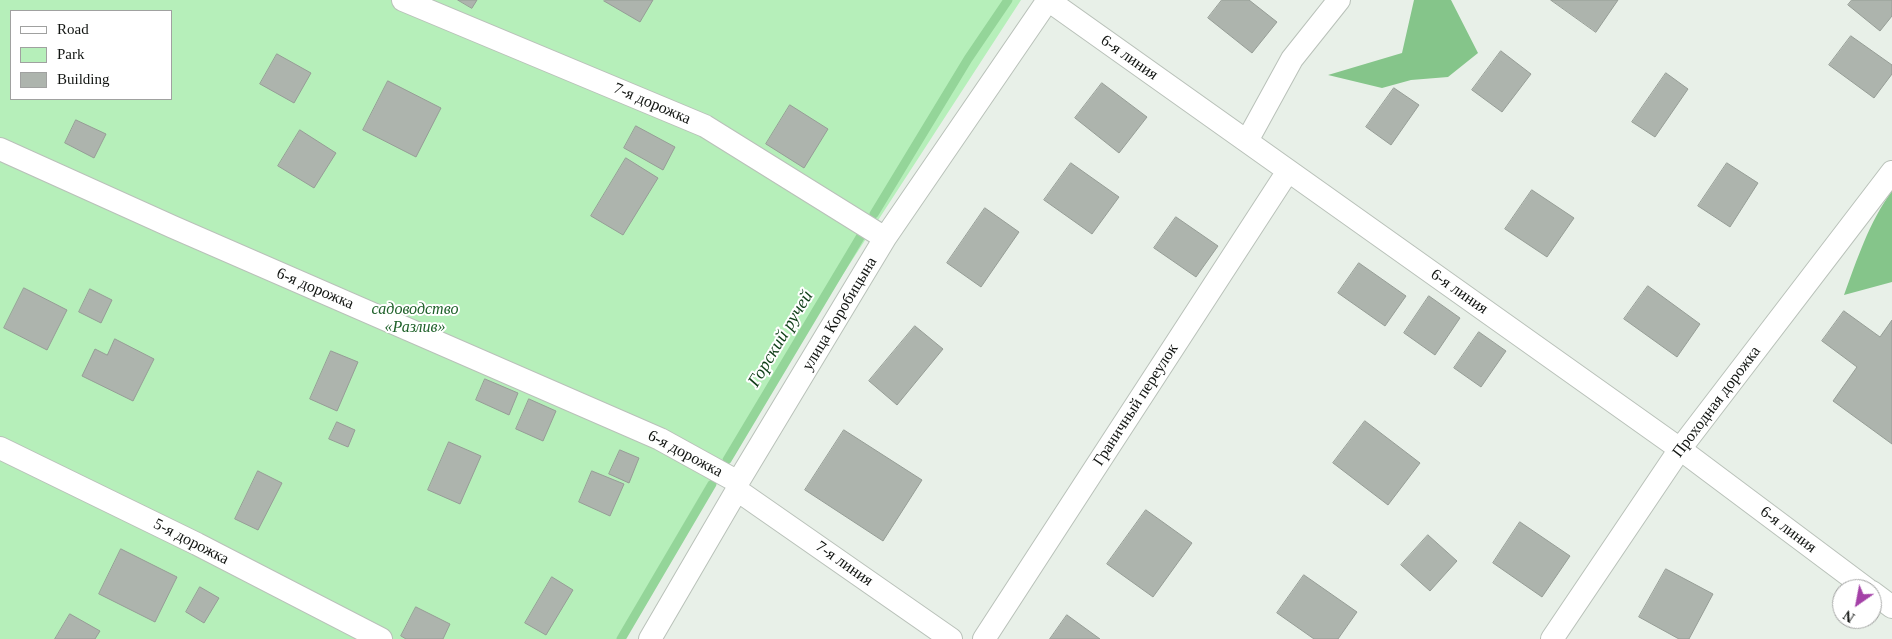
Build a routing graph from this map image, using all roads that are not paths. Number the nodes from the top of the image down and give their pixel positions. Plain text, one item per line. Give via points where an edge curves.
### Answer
1 (403, 0) edge
2 (1048, 0) edge
3 (1339, 0) edge
4 (1247, 141) junction
5 (0, 149) edge
6 (1288, 171) junction
7 (1892, 172) edge
8 (885, 238) junction
9 (0, 448) edge
10 (1680, 449) junction
11 (737, 486) junction
12 (1854, 579) edge
13 (381, 639) edge
14 (650, 639) edge
15 (951, 639) edge
16 (984, 639) edge
17 (1552, 639) edge

1 - 8 street, 7-я дорожка via 705,126
2 - 4 street, 6-я линия
2 - 8 street, улица Коробицына
3 - 4 street via 1292,60
4 - 6 street, 6-я линия
5 - 11 street, 6-я дорожка via 660,439
6 - 10 street, 6-я линия
6 - 16 street, Граничный переулок
7 - 10 street, Проходная дорожка
8 - 11 street, улица Коробицына
9 - 13 street, 5-я дорожка
10 - 12 street, 6-я линия
10 - 17 street, Проходная дорожка
11 - 14 street, улица Коробицына
11 - 15 street, 7-я линия

